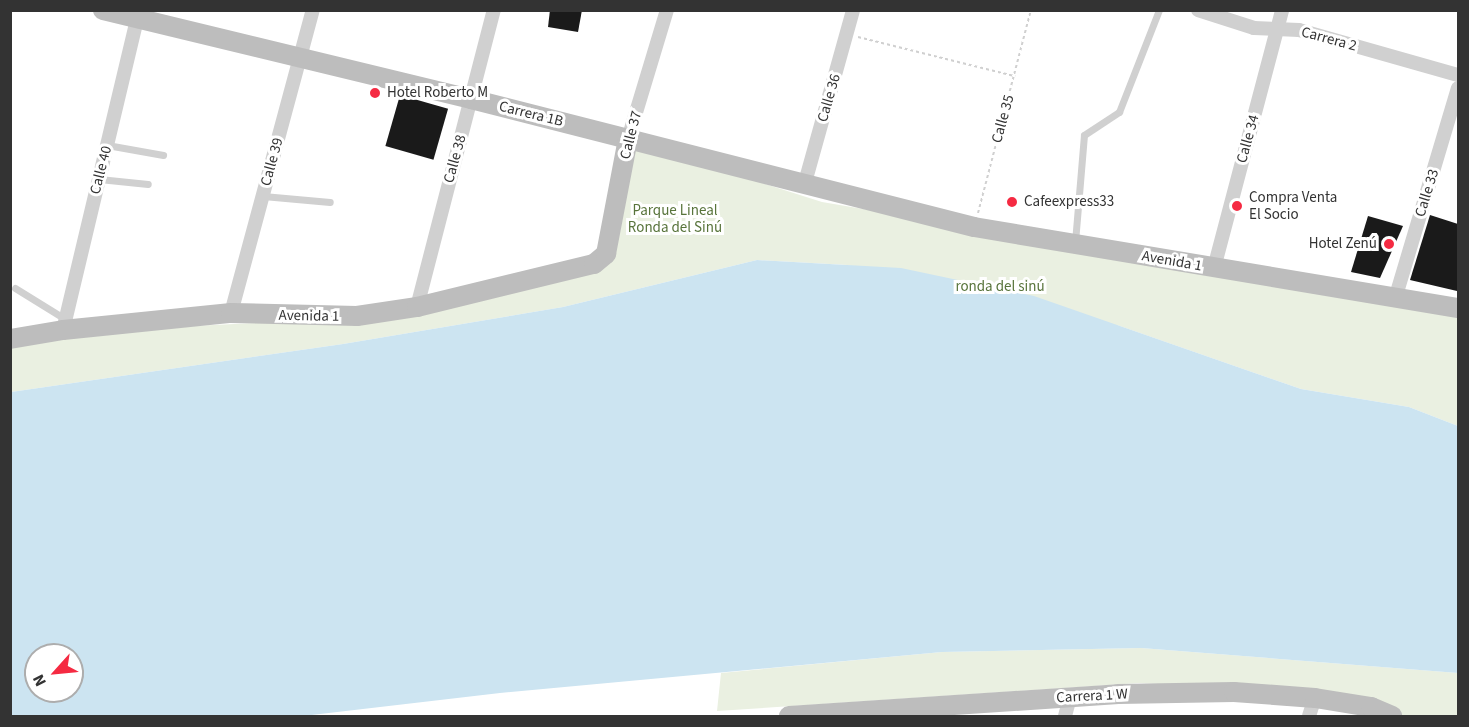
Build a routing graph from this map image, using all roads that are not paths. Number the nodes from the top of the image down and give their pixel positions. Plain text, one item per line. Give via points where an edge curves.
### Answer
1 (103, 10) edge
2 (313, 10) edge
3 (494, 10) edge
4 (667, 10) edge
5 (853, 10) edge
6 (1159, 10) edge
7 (1198, 10) edge
8 (1282, 10) edge
9 (138, 15) edge
10 (1277, 30) junction
11 (300, 58) junction
12 (1458, 75) edge
13 (1458, 88) edge
14 (471, 99) junction
15 (628, 139) junction
16 (107, 145) junction
17 (163, 155) dead end
18 (99, 179) junction
19 (148, 184) dead end
20 (804, 186) junction
21 (263, 196) junction
22 (330, 202) dead end
23 (887, 205) joint
24 (1075, 244) junction
25 (602, 260) joint
26 (1214, 268) junction
27 (15, 288) dead end
28 (1395, 299) junction
29 (417, 307) junction
30 (1458, 308) edge
31 (231, 313) junction
32 (64, 324) junction
33 (10, 339) edge
34 (1067, 707) edge
35 (1312, 707) edge
36 (964, 711) edge
37 (847, 714) edge
38 (789, 717) edge
39 (1392, 717) edge

1 - 9 street, Carrera 1B
2 - 11 street, Calle 39
3 - 14 street, Calle 38
4 - 15 street, Calle 37
5 - 20 street, Calle 36
6 - 24 lane via 1119,112 1084,135
7 - 10 street, Carrera 2 via 1254,28
8 - 10 street, Calle 34
9 - 11 street, Carrera 1B
9 - 16 street, Calle 40
10 - 12 street, Carrera 2 via 1299,30
10 - 26 street, Calle 34
11 - 14 street, Carrera 1B
11 - 21 street, Calle 39
13 - 28 street, Calle 33
14 - 15 street, Carrera 1B
14 - 29 street, Calle 38
15 - 20 street, Carrera 1B
15 - 25 street, Calle 37
16 - 17 lane
16 - 18 street, Calle 40
18 - 19 lane
18 - 32 street, Calle 40
20 - 23 street, Carrera 1B
21 - 22 lane
21 - 31 street, Calle 39
23 - 24 street, Avenida 1 via 974,227
24 - 26 street, Avenida 1
25 - 29 street, Avenida 1
26 - 28 street, Avenida 1
27 - 32 lane
28 - 30 street, Avenida 1
29 - 31 street, Avenida 1 via 315,318
31 - 32 street, Avenida 1
32 - 33 street, Avenida 1
34 - 35 street, Carrera 1 W via 1234,692
34 - 36 street, Carrera 1 W
35 - 39 street, Carrera 1 W via 1371,707
36 - 37 street, Carrera 1 W
37 - 38 street, Carrera 1 W

